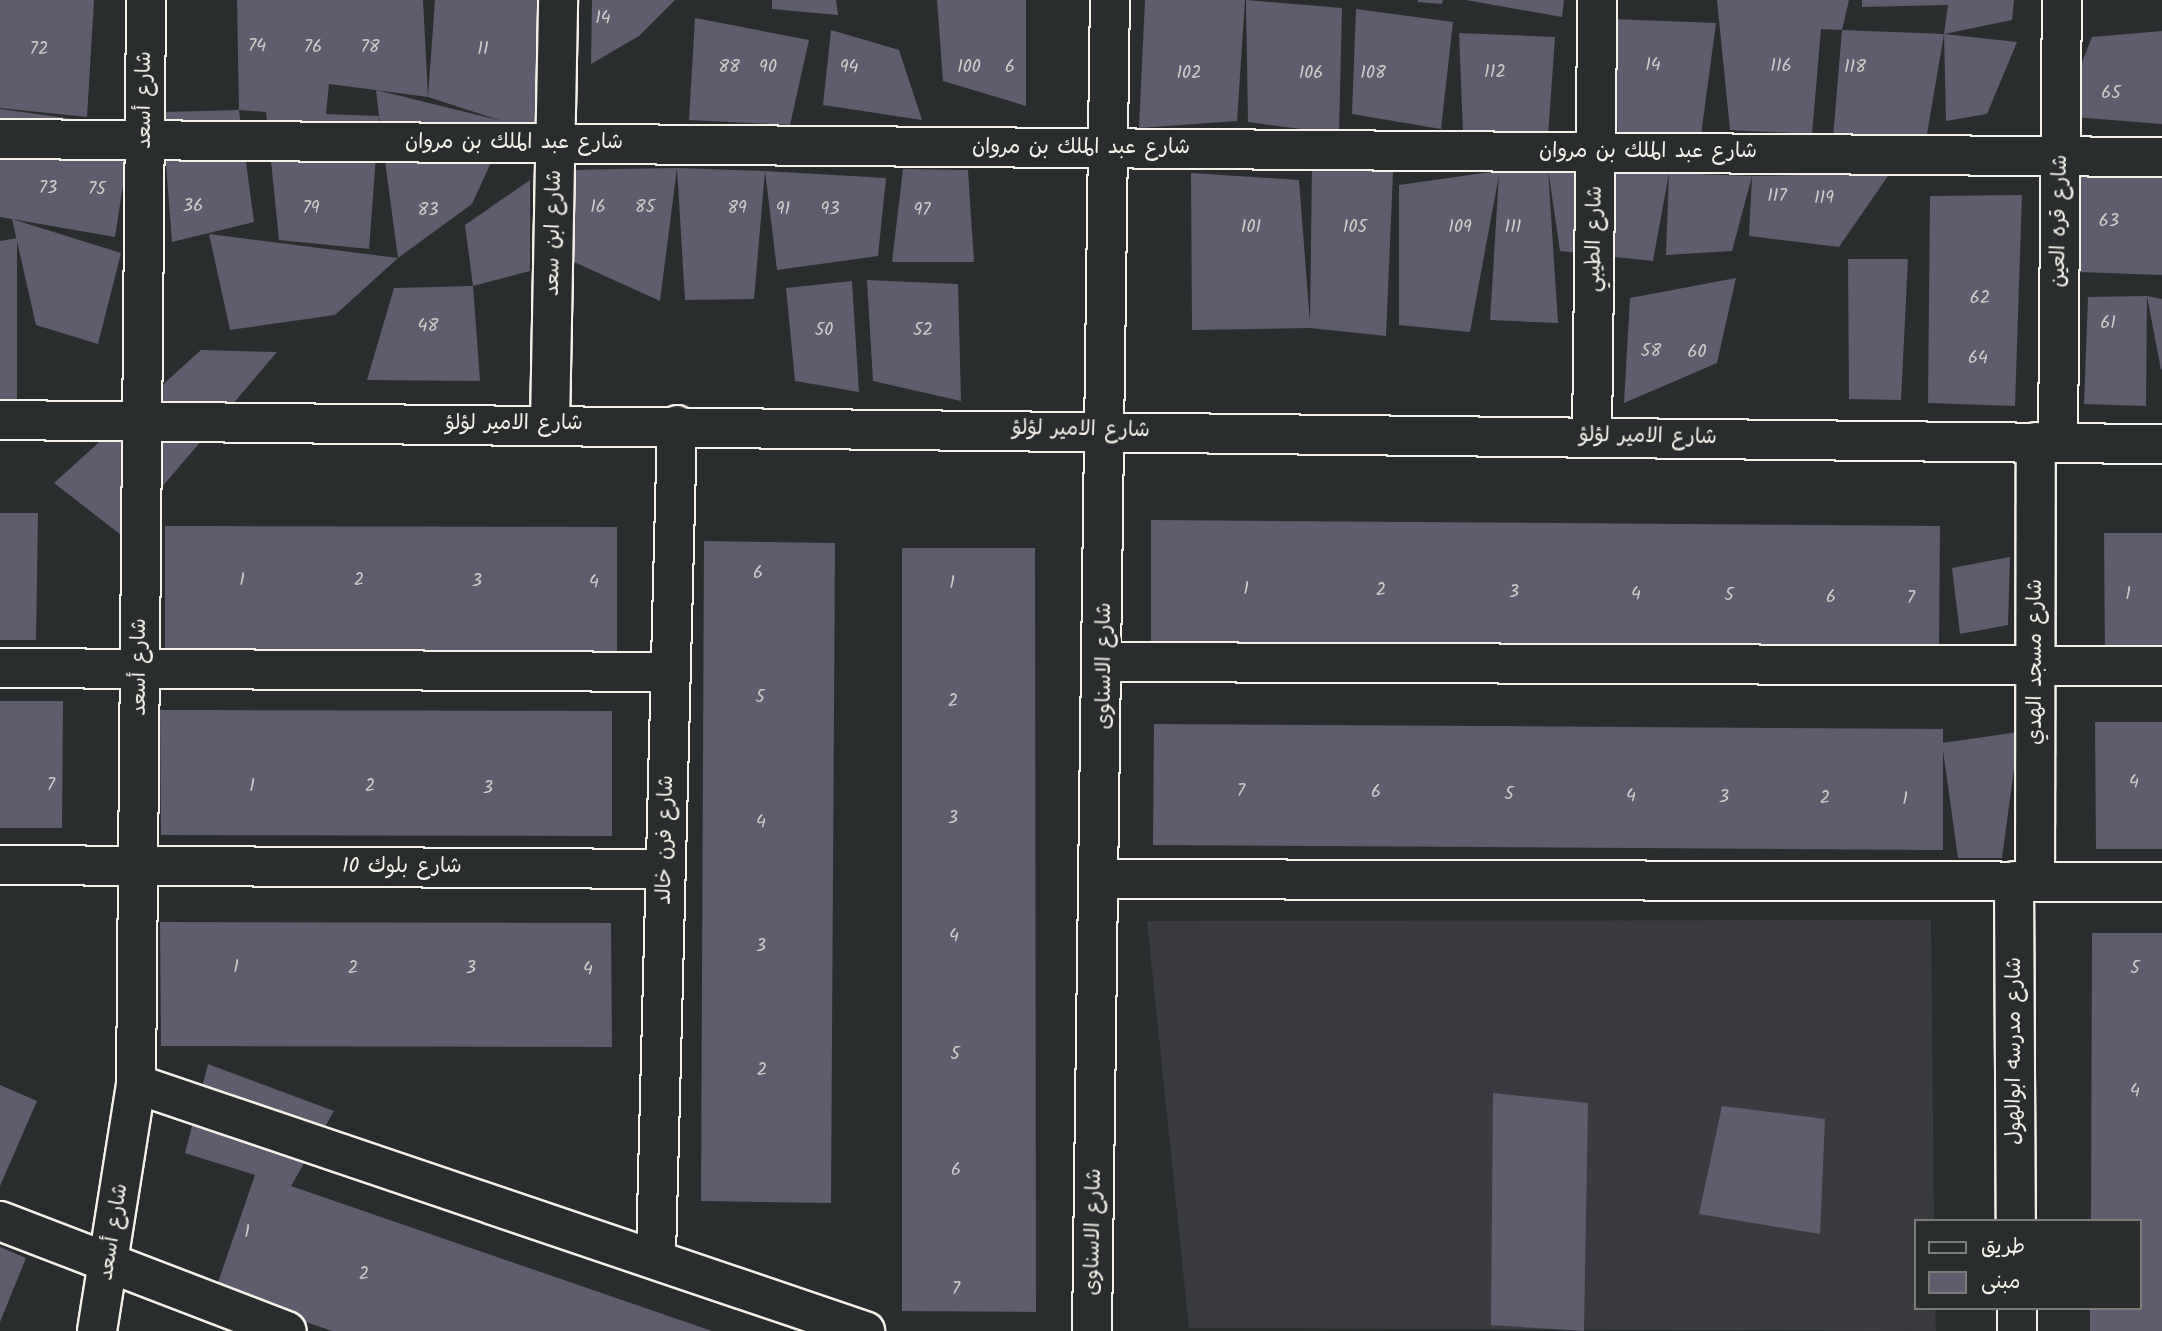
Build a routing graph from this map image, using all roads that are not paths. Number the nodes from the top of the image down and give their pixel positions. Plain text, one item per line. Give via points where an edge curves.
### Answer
1 (146, 0) edge
2 (558, 0) edge
3 (1110, 0) edge
4 (1597, 0) edge
5 (2062, 0) edge
6 (0, 139) edge
7 (145, 140) junction
8 (556, 143) junction
9 (1108, 148) junction
10 (1596, 152) junction
11 (2060, 156) junction
12 (2162, 157) edge
13 (0, 420) edge
14 (143, 421) junction
15 (550, 424) junction
16 (677, 425) junction
17 (1106, 430) junction
18 (1592, 437) junction
19 (2047, 442) junction
20 (2162, 444) edge
21 (1105, 662) junction
22 (2035, 666) junction
23 (2162, 666) edge
24 (0, 668) edge
25 (140, 668) junction
26 (670, 672) junction
27 (0, 865) edge
28 (139, 866) junction
29 (666, 869) junction
30 (1103, 879) junction
31 (2025, 881) junction
32 (2162, 882) edge
33 (136, 1084) junction
34 (2016, 1219) edge
35 (0, 1221) edge
36 (656, 1255) junction
37 (109, 1267) junction
38 (2017, 1310) edge
39 (97, 1331) edge
40 (287, 1331) edge
41 (865, 1331) edge
42 (1092, 1331) edge
43 (2017, 1331) edge

1 - 7 street, شارع أسعد
2 - 8 street, شارع ابن سعد
3 - 9 street, شارع الاسناوى
4 - 10 street, شارع الطيبي
5 - 11 street, شارع قره العين
6 - 7 street, شارع عبد الملك بن مروان
7 - 8 street, شارع عبد الملك بن مروان
7 - 14 street, شارع أسعد
8 - 9 street, شارع عبد الملك بن مروان
8 - 15 street, شارع ابن سعد
9 - 10 street, شارع عبد الملك بن مروان
9 - 17 street, شارع الاسناوى
10 - 11 street, شارع عبد الملك بن مروان
10 - 18 street, شارع الطيبي
11 - 12 street, شارع عبد الملك بن مروان
11 - 19 street, شارع قره العين
13 - 14 street, شارع الامير لؤلؤ
14 - 15 street, شارع الامير لؤلؤ
14 - 25 street, شارع أسعد
15 - 16 street, شارع الامير لؤلؤ
16 - 17 street, شارع الامير لؤلؤ
16 - 26 street, شارع فرن خالد
17 - 18 street, شارع الامير لؤلؤ
17 - 21 street, شارع الاسناوى
18 - 19 street, شارع الامير لؤلؤ
19 - 20 street, شارع الامير لؤلؤ
19 - 22 street, شارع مسجد الهدي
21 - 22 street
21 - 30 street, شارع الاسناوى
22 - 23 street
22 - 31 street, شارع مسجد الهدي
24 - 25 street
25 - 26 street
25 - 28 street, شارع أسعد
26 - 29 street, شارع فرن خالد
27 - 28 street, شارع بلوك 10
28 - 29 street, شارع بلوك 10
28 - 33 street, شارع أسعد
29 - 36 street, شارع فرن خالد
30 - 31 street
30 - 42 street, شارع الاسناوى
31 - 32 street
31 - 34 street, شارع مدرسه ابوالهول
33 - 36 street
33 - 37 street, شارع أسعد
35 - 37 street
36 - 41 street
37 - 39 street, شارع أسعد
37 - 40 street
38 - 43 street

